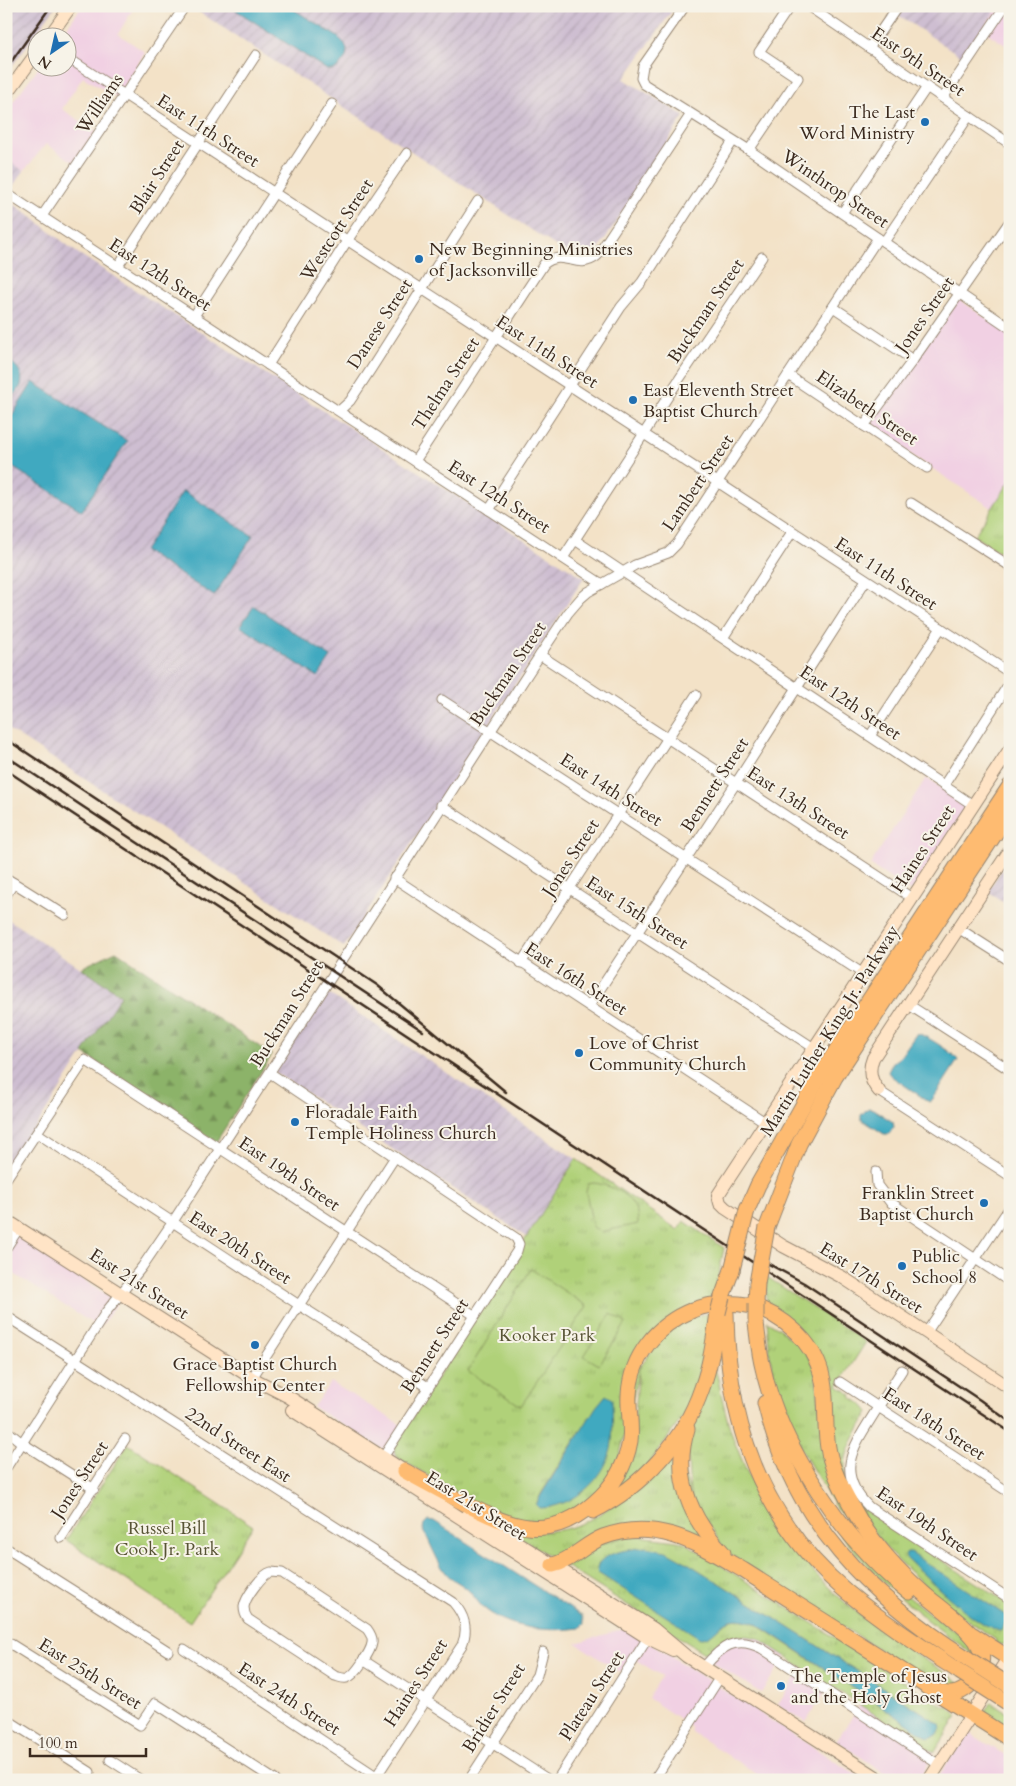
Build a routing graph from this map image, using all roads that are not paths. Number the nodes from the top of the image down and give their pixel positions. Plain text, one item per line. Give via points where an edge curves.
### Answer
1 (71, 6) edge
2 (685, 6) edge
3 (790, 6) edge
4 (808, 6) edge
5 (898, 6) edge
6 (1005, 6) edge
7 (183, 9) dead end
8 (55, 28) edge
9 (869, 48) junction
10 (256, 55) dead end
11 (28, 65) edge
12 (78, 65) edge
13 (927, 87) junction
14 (6, 95) edge
15 (125, 96) junction
16 (943, 98) junction
17 (332, 104) dead end
18 (691, 114) junction
19 (969, 116) junction
20 (733, 141) junction
21 (198, 144) junction
22 (1010, 144) edge
23 (749, 150) junction
24 (407, 153) dead end
25 (6, 193) edge
26 (273, 193) junction
27 (478, 201) dead end
28 (842, 213) junction
29 (42, 216) junction
30 (1010, 221) edge
31 (881, 240) junction
32 (347, 241) junction
33 (762, 257) dead end
34 (118, 266) junction
35 (421, 290) junction
36 (959, 294) junction
37 (833, 307) junction
38 (194, 316) junction
39 (1010, 328) edge
40 (495, 338) junction
41 (913, 360) junction
42 (268, 365) junction
43 (788, 374) junction
44 (570, 386) junction
45 (339, 411) junction
46 (864, 426) junction
47 (643, 434) junction
48 (415, 461) junction
49 (927, 468) dead end
50 (717, 483) junction
51 (911, 503) dead end
52 (489, 510) junction
53 (792, 532) junction
54 (575, 540) junction
55 (562, 558) junction
56 (1010, 566) edge
57 (623, 572) junction
58 (866, 580) junction
59 (602, 584) junction
60 (941, 628) junction
61 (723, 638) junction
62 (540, 655) junction
63 (1010, 673) edge
64 (1010, 682) edge
65 (797, 686) junction
66 (696, 696) dead end
67 (442, 700) dead end
68 (490, 731) junction
69 (870, 736) junction
70 (668, 738) junction
71 (1010, 749) edge
72 (736, 783) junction
73 (944, 786) junction
74 (1010, 786) edge
75 (442, 805) junction
76 (973, 805) junction
77 (1010, 811) edge
78 (619, 814) junction
79 (1010, 850) edge
80 (687, 859) junction
81 (394, 878) junction
82 (10, 881) edge
83 (570, 889) junction
84 (6, 895) edge
85 (912, 898) junction
86 (65, 915) dead end
87 (958, 928) junction
88 (637, 932) junction
89 (1010, 961) edge
90 (521, 963) junction
91 (862, 973) junction
92 (908, 1005) junction
93 (588, 1006) junction
94 (814, 1048) junction
95 (1010, 1070) edge
96 (270, 1073) junction
97 (879, 1091) joint
98 (765, 1122) junction
99 (36, 1134) junction
100 (220, 1148) junction
101 (395, 1157) junction
102 (876, 1172) dead end
103 (1010, 1176) edge
104 (6, 1179) edge
105 (718, 1195) joint
106 (1010, 1207) edge
107 (6, 1220) edge
108 (172, 1223) junction
109 (18, 1228) junction
110 (347, 1231) junction
111 (6, 1248) edge
112 (975, 1259) junction
113 (1010, 1282) edge
114 (121, 1293) junction
115 (299, 1305) junction
116 (722, 1313) junction
117 (474, 1315) junction
118 (6, 1316) edge
119 (756, 1321) junction
120 (926, 1333) junction
121 (75, 1361) junction
122 (902, 1370) dead end
123 (252, 1378) junction
124 (840, 1382) dead end
125 (428, 1387) junction
126 (1010, 1388) edge
127 (878, 1407) junction
128 (692, 1413) junction
129 (6, 1430) edge
130 (126, 1439) dead end
131 (22, 1443) junction
132 (380, 1461) junction
133 (6, 1468) edge
134 (405, 1471) junction
135 (94, 1489) junction
136 (1010, 1493) edge
137 (571, 1520) junction
138 (61, 1538) dead end
139 (6, 1548) edge
140 (534, 1564) junction
141 (553, 1565) junction
142 (743, 1570) junction
143 (1010, 1599) edge
144 (452, 1602) joint
145 (968, 1632) junction
146 (651, 1633) junction
147 (6, 1641) edge
148 (184, 1649) dead end
149 (168, 1652) dead end
150 (543, 1652) dead end
151 (1009, 1657) edge
152 (363, 1660) junction
153 (964, 1666) junction
154 (704, 1667) junction
155 (720, 1677) junction
156 (1010, 1686) edge
157 (927, 1687) junction
158 (426, 1700) junction
159 (1010, 1704) edge
160 (971, 1715) junction
161 (6, 1719) edge
162 (1010, 1740) edge
163 (492, 1743) junction
164 (110, 1760) dead end
165 (938, 1764) junction
166 (90, 1772) dead end
167 (375, 1778) edge
168 (141, 1780) edge
169 (275, 1780) edge
170 (469, 1780) edge
171 (549, 1780) edge
172 (557, 1780) edge
173 (654, 1780) edge
174 (881, 1780) edge
175 (928, 1780) edge

1 - 8 street
2 - 18 street, Winthrop Street via 642,66 641,78 649,89
3 - 23 street via 759,52 798,78
4 - 9 street, East 9th Street
5 - 9 street
6 - 16 street
7 - 15 street, Williams
9 - 13 street, East 9th Street
10 - 21 street, Blair Street
11 - 14 street
12 - 15 street, East 11th Street
13 - 16 street, East 9th Street
13 - 28 street
15 - 21 street, East 11th Street
15 - 29 street, Williams
16 - 19 street, East 9th Street
17 - 26 street
18 - 20 street, Winthrop Street
18 - 40 street, Thelma Street via 597,256 582,262 558,257 550,259
19 - 22 street, East 9th Street
19 - 31 street, Lambert Street
20 - 23 street, Winthrop Street
20 - 44 street
21 - 26 street, East 11th Street
21 - 34 street, Blair Street
23 - 28 street, Winthrop Street
24 - 32 street, Westcott Street
25 - 29 street, East 12th Street
26 - 32 street, East 11th Street
26 - 38 street
27 - 35 street, Danese Street
28 - 31 street, Winthrop Street
29 - 34 street, East 12th Street
30 - 36 street, Jones Street
31 - 36 street, Winthrop Street
31 - 37 street, Lambert Street
32 - 35 street, East 11th Street
32 - 42 street, Westcott Street
33 - 47 street, Buckman Street
34 - 38 street, East 12th Street
35 - 40 street, East 11th Street
35 - 45 street, Danese Street via 350,401
36 - 39 street, Winthrop Street
36 - 41 street, Jones Street
37 - 41 street
37 - 43 street, Lambert Street
38 - 42 street, East 12th Street
40 - 44 street, East 11th Street
40 - 48 street, Thelma Street
41 - 46 street, Jones Street
42 - 45 street, East 12th Street
43 - 46 street, Elizabeth Street
43 - 50 street, Lambert Street
44 - 47 street, East 11th Street
44 - 52 street
45 - 48 street, East 12th Street
46 - 49 street, Elizabeth Street
47 - 50 street, East 11th Street
47 - 54 street, Buckman Street
48 - 52 street, East 12th Street
50 - 53 street, East 11th Street
50 - 57 street, Lambert Street via 668,553
51 - 56 street
52 - 55 street, East 12th Street
53 - 58 street, East 11th Street
53 - 61 street
54 - 55 street, Buckman Street
54 - 57 street, East 12th Street
55 - 59 street, East 12th Street
57 - 59 street
57 - 61 street, East 12th Street
58 - 60 street, East 11th Street
58 - 65 street, Bennett Street
59 - 62 street, Buckman Street via 572,608
60 - 63 street, East 11th Street
60 - 69 street
61 - 65 street, East 12th Street
62 - 68 street, Buckman Street
62 - 70 street, East 13th Street
64 - 73 street
65 - 69 street, East 12th Street
65 - 72 street, Bennett Street
66 - 70 street, Jones Street
67 - 68 street, East 14th Street
68 - 75 street, Buckman Street
68 - 78 street, East 14th Street
69 - 73 street, East 12th Street
70 - 72 street, East 13th Street
70 - 78 street, Jones Street
71 - 76 street, Haines Street
72 - 80 street, Bennett Street
72 - 85 street, East 13th Street
73 - 76 street, East 12th Street
74 - 116 highway, Martin Luther King Jr. Parkway, bridge via 820,1075 758,1185 747,1210
75 - 81 street, Buckman Street
75 - 83 street, East 15th Street
76 - 85 street, Haines Street
77 - 119 highway, Martin Luther King Jr. Parkway, bridge via 835,1077 799,1144 767,1227 757,1283
78 - 80 street, East 14th Street
78 - 83 street, Jones Street
79 - 87 street
80 - 88 street, Bennett Street
80 - 91 street, East 14th Street
81 - 90 street, East 16th Street
81 - 96 street, Buckman Street
82 - 84 street
82 - 86 street
83 - 88 street, East 15th Street
83 - 90 street, Jones Street
85 - 91 street, Haines Street
87 - 89 street
87 - 92 street
88 - 93 street, Bennett Street
88 - 94 street, East 15th Street
90 - 93 street, East 16th Street
91 - 94 street, Haines Street
92 - 95 street
92 - 97 street via 871,1064 870,1076
93 - 98 street, East 16th Street
94 - 98 street, Haines Street
96 - 100 street, Buckman Street
96 - 101 street
97 - 103 street
98 - 105 street, Haines Street
99 - 100 street, East 19th Street via 85,1060
99 - 104 street
99 - 108 street, East 20th Street
100 - 108 street, Buckman Street
100 - 110 street, East 19th Street
101 - 110 street
101 - 117 street, Bennett Street via 516,1238 519,1244 517,1251
102 - 112 street via 878,1184 890,1202
105 - 120 street, East 17th Street via 725,1208 783,1246 842,1277
106 - 112 street
107 - 109 street, East 21st Street
108 - 114 street, Buckman Street
108 - 115 street, East 20th Street
109 - 111 street
109 - 114 street, East 21st Street
110 - 115 street
110 - 117 street, East 19th Street
112 - 113 street
112 - 120 street
114 - 121 street, Buckman Street
114 - 123 street, East 21st Street
115 - 123 street
115 - 125 street, East 20th Street
116 - 128 highway via 702,1391
116 - 153 highway, Martin Luther King Jr. Parkway via 733,1397 740,1424 753,1463 781,1516 806,1549 848,1592 880,1618
117 - 125 street, Bennett Street
118 - 121 street, 22nd Street East
119 - 145 highway via 763,1369 776,1408 795,1452 825,1499 850,1534 887,1574
119 - 153 highway, Martin Luther King Jr. Parkway via 760,1382 774,1436 797,1488 818,1524 844,1558 880,1594
120 - 126 street, East 17th Street
121 - 131 street, Buckman Street
121 - 144 street, 22nd Street East
122 - 127 street, East 19th Street
123 - 132 street, East 21st Street via 288,1407
124 - 127 street, East 18th Street
125 - 132 street, Bennett Street
127 - 136 street, East 18th Street
127 - 143 street, East 19th Street via 850,1457 851,1479 860,1497 869,1507
128 - 137 highway via 661,1459 636,1484 607,1504
128 - 142 highway via 683,1443 681,1466 692,1512 711,1541
129 - 131 street
130 - 135 street, Jones Street
131 - 133 street, Buckman Street
131 - 135 street
132 - 134 street, East 21st Street
132 - 140 street, East 21st Street
134 - 137 highway via 497,1520 515,1526 536,1528
134 - 141 street, East 21st Street
135 - 138 street, Jones Street
137 - 145 highway via 611,1486 626,1457 630,1441 629,1392 636,1362 657,1332 671,1321 708,1306 739,1305 761,1309 798,1333 817,1360 824,1388 829,1453 854,1512 896,1567
139 - 149 street
140 - 141 street
140 - 146 street, East 21st Street
141 - 142 highway via 603,1537 651,1531 684,1538
141 - 146 street, East 21st Street
142 - 157 highway
144 - 158 street, Haines Street via 464,1619 465,1638
145 - 151 highway
145 - 157 highway via 981,1649 978,1675 957,1694 944,1694
146 - 154 street, East 21st Street
146 - 172 street, Plateau Street
147 - 169 street, East 25th Street via 140,1725 155,1703
148 - 167 street, East 24th Street
150 - 163 street, Bridier Street via 537,1675
151 - 160 street
152 - 152 street via 372,1643 367,1629 282,1574 271,1572 262,1577 244,1608 252,1623 335,1676 351,1676
152 - 158 street
153 - 156 highway, Martin Luther King Jr. Parkway, bridge
153 - 159 highway, Martin Luther King Jr. Parkway, bridge
154 - 155 street, East 21st Street
154 - 165 street via 722,1648 742,1642 762,1648
155 - 173 street
155 - 174 street, East 21st Street
157 - 160 highway
158 - 163 street
158 - 167 street, Haines Street
160 - 162 highway
160 - 165 street
161 - 166 street
163 - 170 street, Bridier Street
163 - 171 street
164 - 168 street
165 - 175 street

